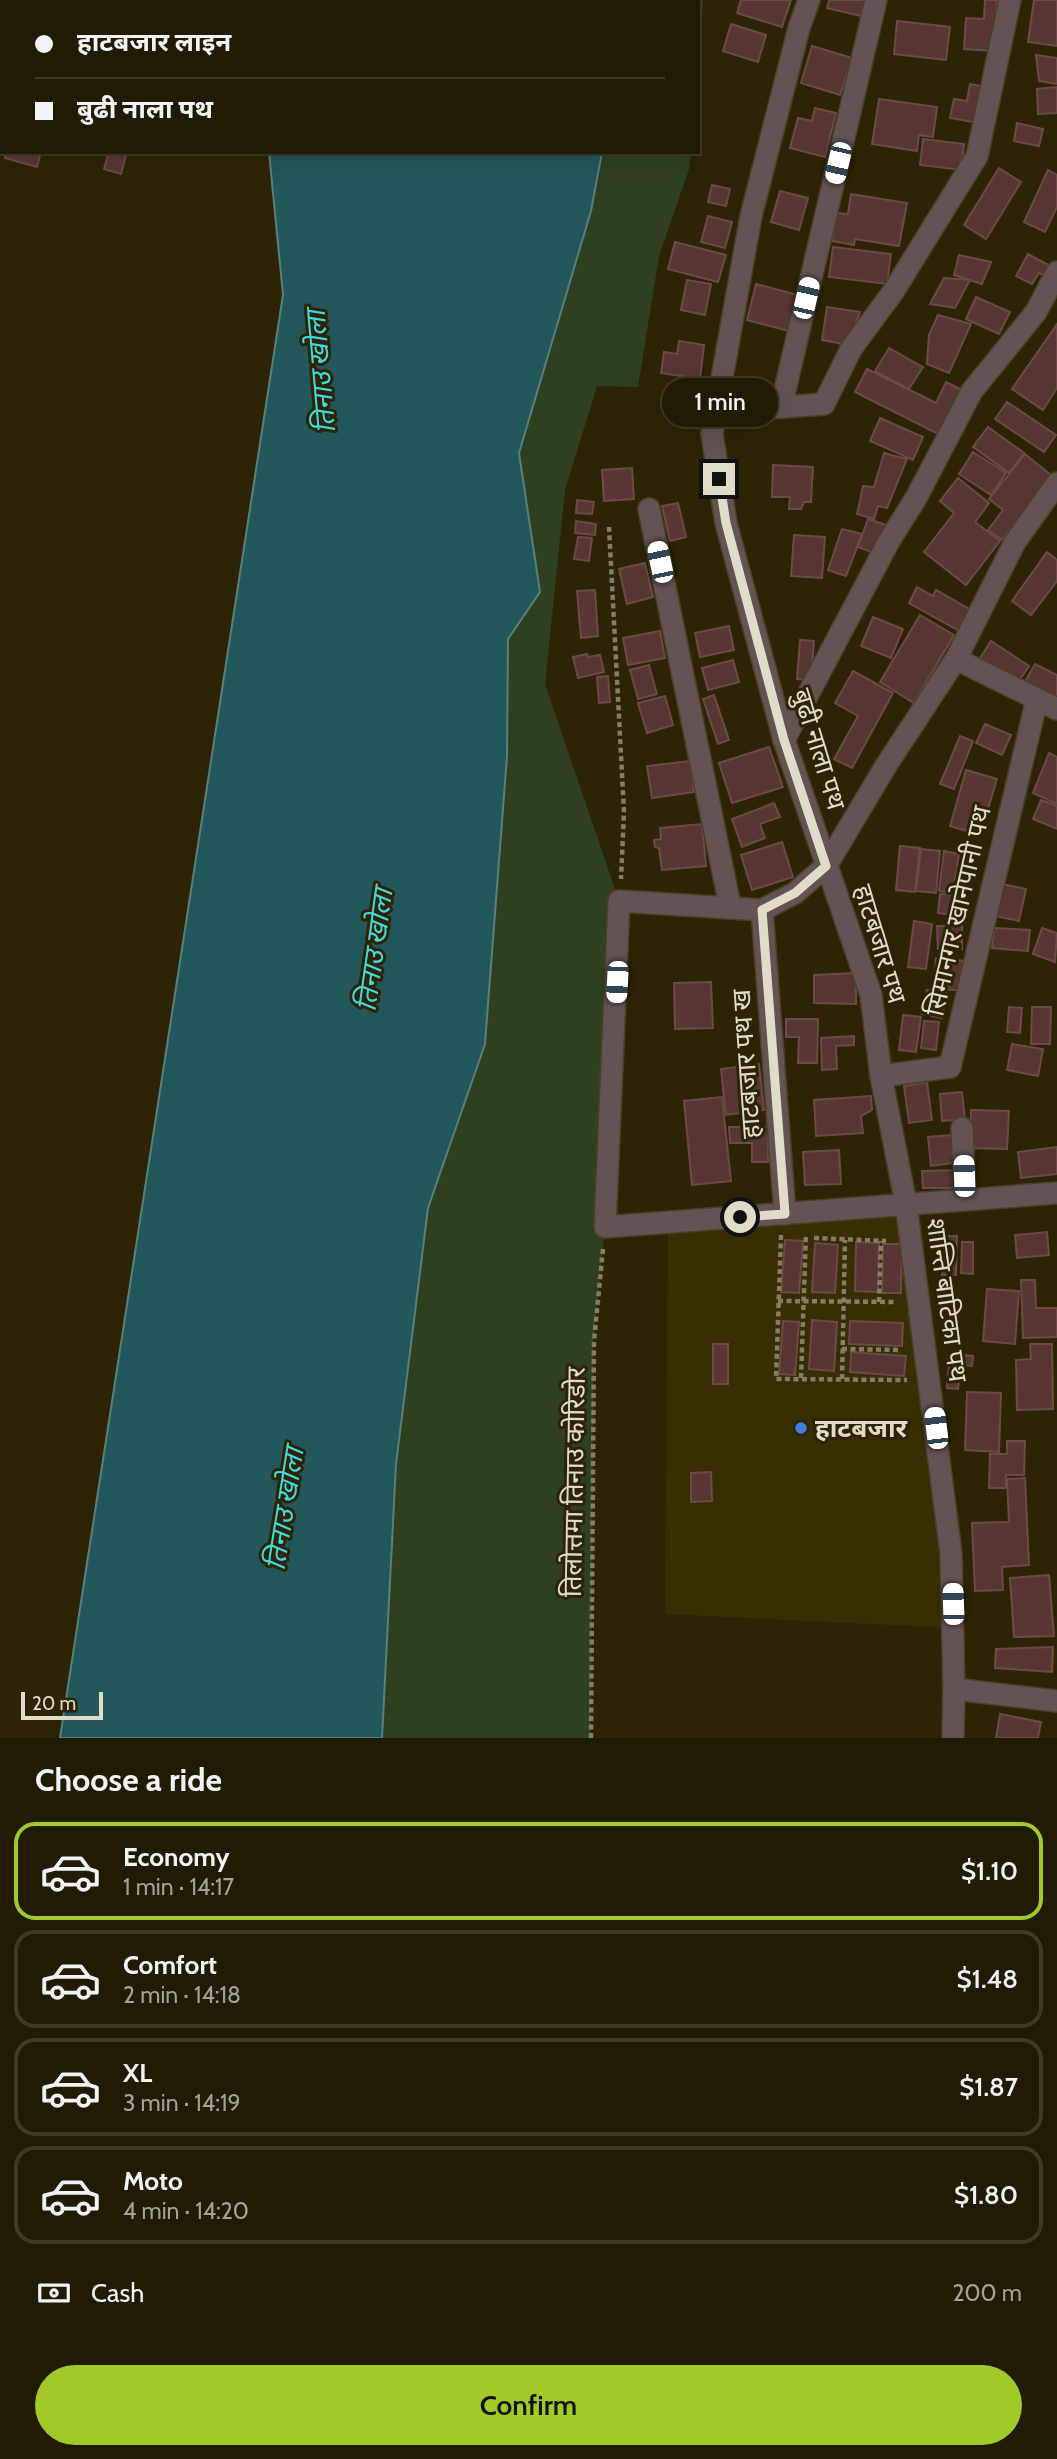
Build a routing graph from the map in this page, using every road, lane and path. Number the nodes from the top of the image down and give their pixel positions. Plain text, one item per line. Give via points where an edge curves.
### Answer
1 (809, 0) edge
2 (876, 0) edge
3 (1010, 0) edge
4 (1057, 272) edge
5 (781, 407) junction
6 (716, 412) junction
7 (1057, 483) edge
8 (649, 509) dead end
9 (609, 527) dead end
10 (956, 659) junction
11 (1037, 699) junction
12 (1057, 709) edge
13 (784, 740) junction
14 (826, 866) junction
15 (619, 901) junction
16 (730, 906) junction
17 (762, 910) junction
18 (881, 1076) junction
19 (962, 1128) dead end
20 (1057, 1193) edge
21 (965, 1200) junction
22 (906, 1204) junction
23 (846, 1209) junction
24 (808, 1212) junction
25 (785, 1214) junction
26 (605, 1227) junction
27 (806, 1237) junction
28 (845, 1239) junction
29 (881, 1241) junction
30 (891, 1241) dead end
31 (778, 1301) junction
32 (804, 1301) junction
33 (843, 1302) junction
34 (879, 1302) junction
35 (920, 1302) junction
36 (842, 1349) junction
37 (908, 1351) dead end
38 (801, 1378) junction
39 (842, 1379) junction
40 (909, 1380) dead end
41 (954, 1689) junction
42 (1057, 1701) edge
43 (591, 1738) edge
44 (953, 1738) edge

1 - 6 street, बुढी नाला पथ via 751,216
2 - 5 street
3 - 5 street via 977,156 893,292 851,349 824,404
4 - 13 street via 1036,312 972,391
5 - 6 street
6 - 13 street, बुढी नाला पथ via 712,434 726,523
7 - 10 street, बुढी नाला पथ via 1015,542
8 - 16 street
9 - 15 path via 624,812
10 - 11 street
10 - 14 street, बुढी नाला पथ
11 - 12 street
11 - 18 street, सिमानगर खानेपानी पथ via 950,1067
13 - 14 street, बुढी नाला पथ
14 - 17 street via 795,893
14 - 18 street, हाटबजार पथ via 871,995
15 - 16 street
15 - 26 street
16 - 17 street
17 - 25 street, हाटबजार पथ ख
18 - 22 street, हाटबजार पथ
19 - 21 street
20 - 21 street
21 - 22 street
22 - 23 street
22 - 35 street, शान्ति बाटिका पथ
23 - 24 street
23 - 28 path
24 - 25 street
24 - 27 path
25 - 26 street
26 - 43 path, तिलोत्तमा तिनाउ कोरिडोर via 594,1341
27 - 28 path
27 - 31 path via 781,1236
27 - 32 path
28 - 29 path
28 - 33 path
29 - 30 path
29 - 34 path
31 - 32 path
31 - 38 path via 776,1379
32 - 33 path
32 - 38 path
33 - 34 path
33 - 36 path
34 - 35 path
35 - 41 street, शान्ति बाटिका पथ via 951,1554
36 - 37 path
36 - 39 path
38 - 39 path
39 - 40 path
41 - 42 street
41 - 44 street, शान्ति बाटिका पथ

